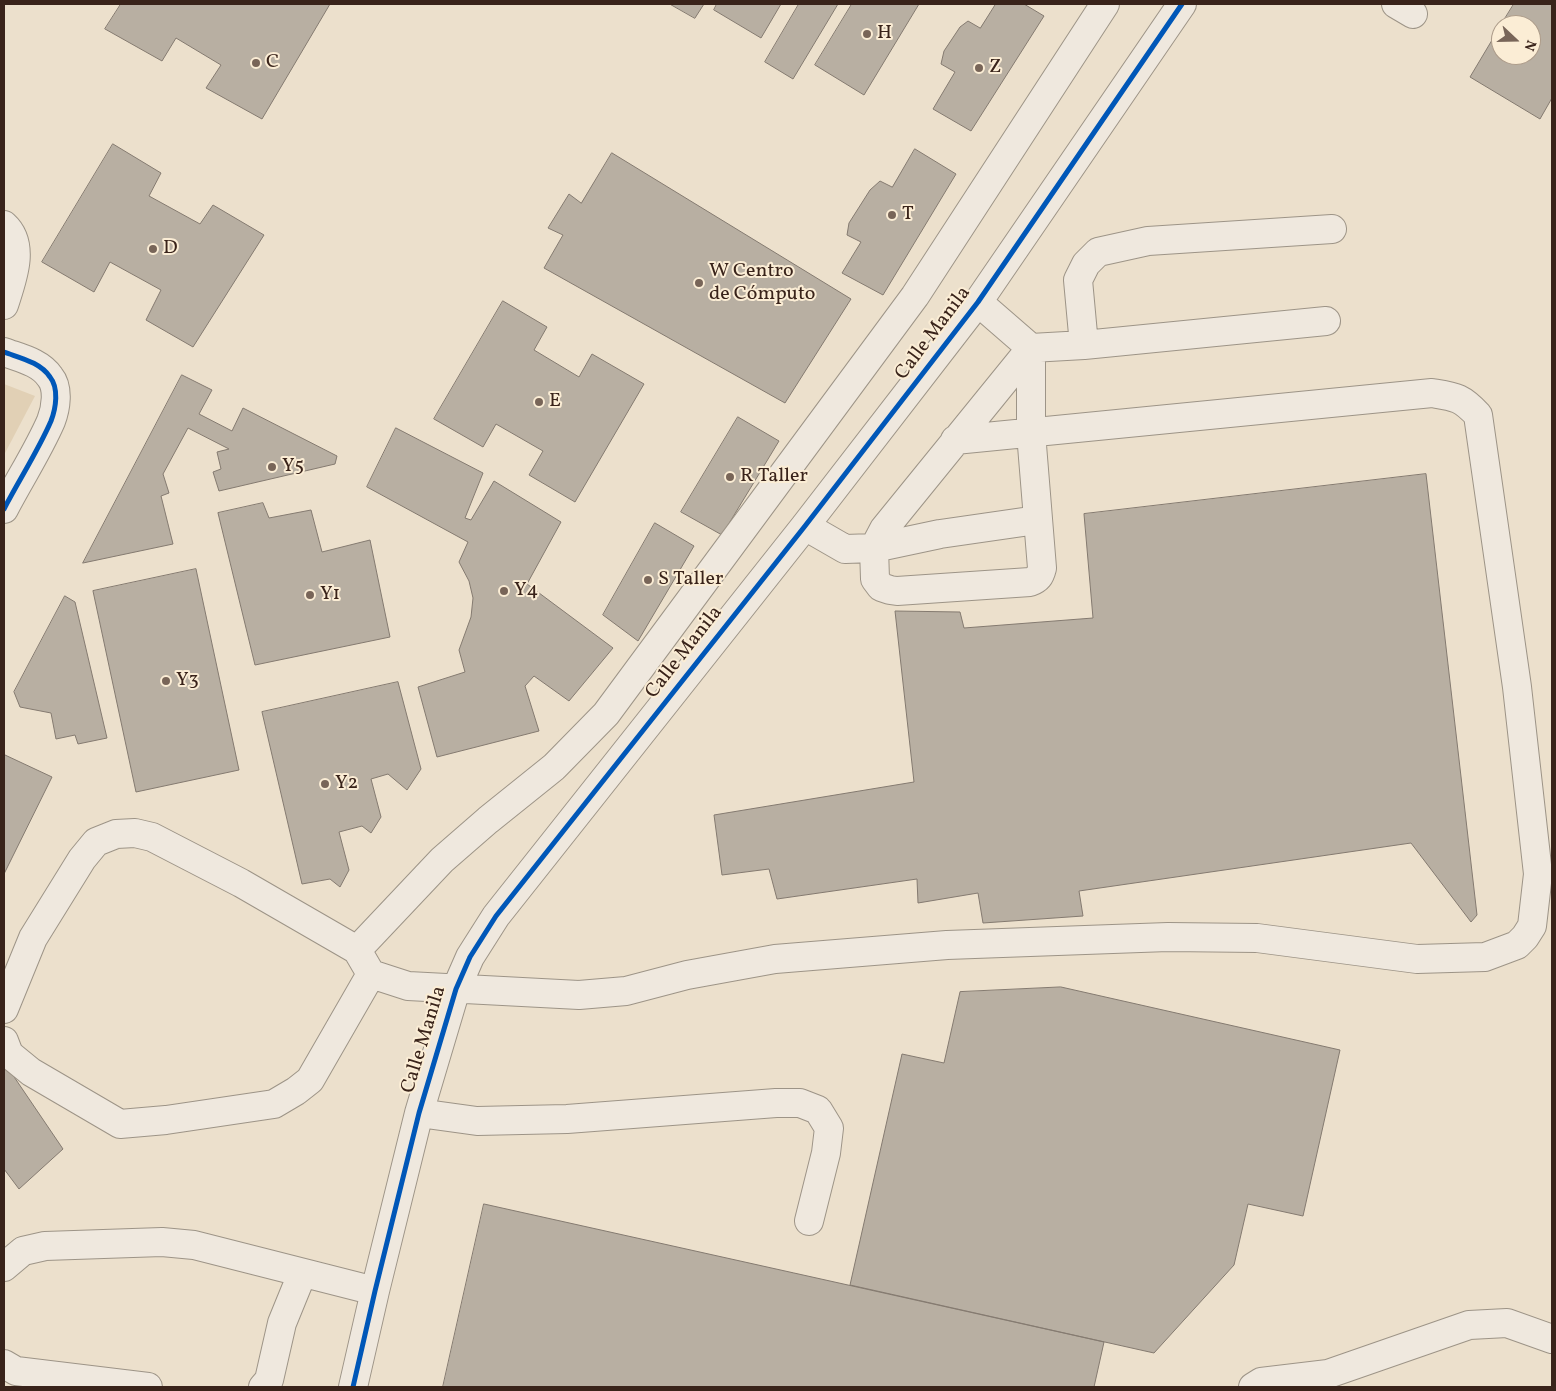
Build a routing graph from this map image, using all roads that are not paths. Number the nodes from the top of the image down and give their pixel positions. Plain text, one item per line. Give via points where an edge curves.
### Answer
1 (1105, 4) edge
2 (1182, 4) edge
3 (4, 225) edge
4 (1332, 228) dead end
5 (978, 302) junction
6 (4, 305) edge
7 (1326, 321) dead end
8 (1084, 345) junction
9 (1031, 348) junction
10 (4, 352) edge
11 (1032, 433) junction
12 (955, 440) junction
13 (4, 509) edge
14 (1037, 520) junction
15 (805, 526) junction
16 (874, 548) junction
17 (358, 950) junction
18 (370, 974) junction
19 (456, 989) junction
20 (4, 1009) edge
21 (4, 1041) edge
22 (419, 1113) junction
23 (808, 1221) dead end
24 (4, 1267) edge
25 (302, 1274) junction
26 (374, 1291) junction
27 (1552, 1339) edge
28 (4, 1364) edge
29 (148, 1387) edge
30 (262, 1387) edge
31 (353, 1387) edge
32 (1253, 1387) edge

1 - 17 street via 915,296 606,714 554,767 442,860
2 - 5 street, Calle Manila
3 - 6 street via 11,232 15,262
4 - 8 street via 1148,241 1098,252 1086,264 1078,280
5 - 9 street
5 - 15 street, Calle Manila
7 - 8 street
8 - 9 street
9 - 11 street
9 - 12 street
10 - 13 street via 44,369 52,378 56,394 52,420
11 - 12 street
11 - 14 street
11 - 19 street via 1432,393 1457,397 1468,404 1478,415 1517,687 1538,874 1532,926 1526,938 1517,945 1485,957 1427,958 1257,938 1168,937 947,945 775,959 687,975 626,992 579,995
12 - 16 street via 897,511
14 - 16 street via 940,534
14 - 16 street via 1042,568 1038,578 1030,582 890,590 881,587 875,579
15 - 16 street via 845,549
15 - 19 street, Calle Manila via 496,916 470,957
17 - 18 street
17 - 20 street via 242,883 152,837 135,833 116,834 96,842 82,859 33,938
18 - 19 street via 408,986
18 - 21 street via 310,1080 274,1104 120,1124 31,1072 9,1054
19 - 22 street, Calle Manila
22 - 23 street via 477,1121 557,1120 800,1103 818,1110 828,1128 826,1153
22 - 26 street, Calle Manila
24 - 25 street via 23,1251 46,1246 162,1242 194,1245 247,1257
25 - 26 street
25 - 30 street via 282,1323 269,1380
26 - 31 street, Calle Manila
27 - 32 street via 1507,1323 1469,1325 1328,1374 1261,1382
28 - 29 street via 16,1371

